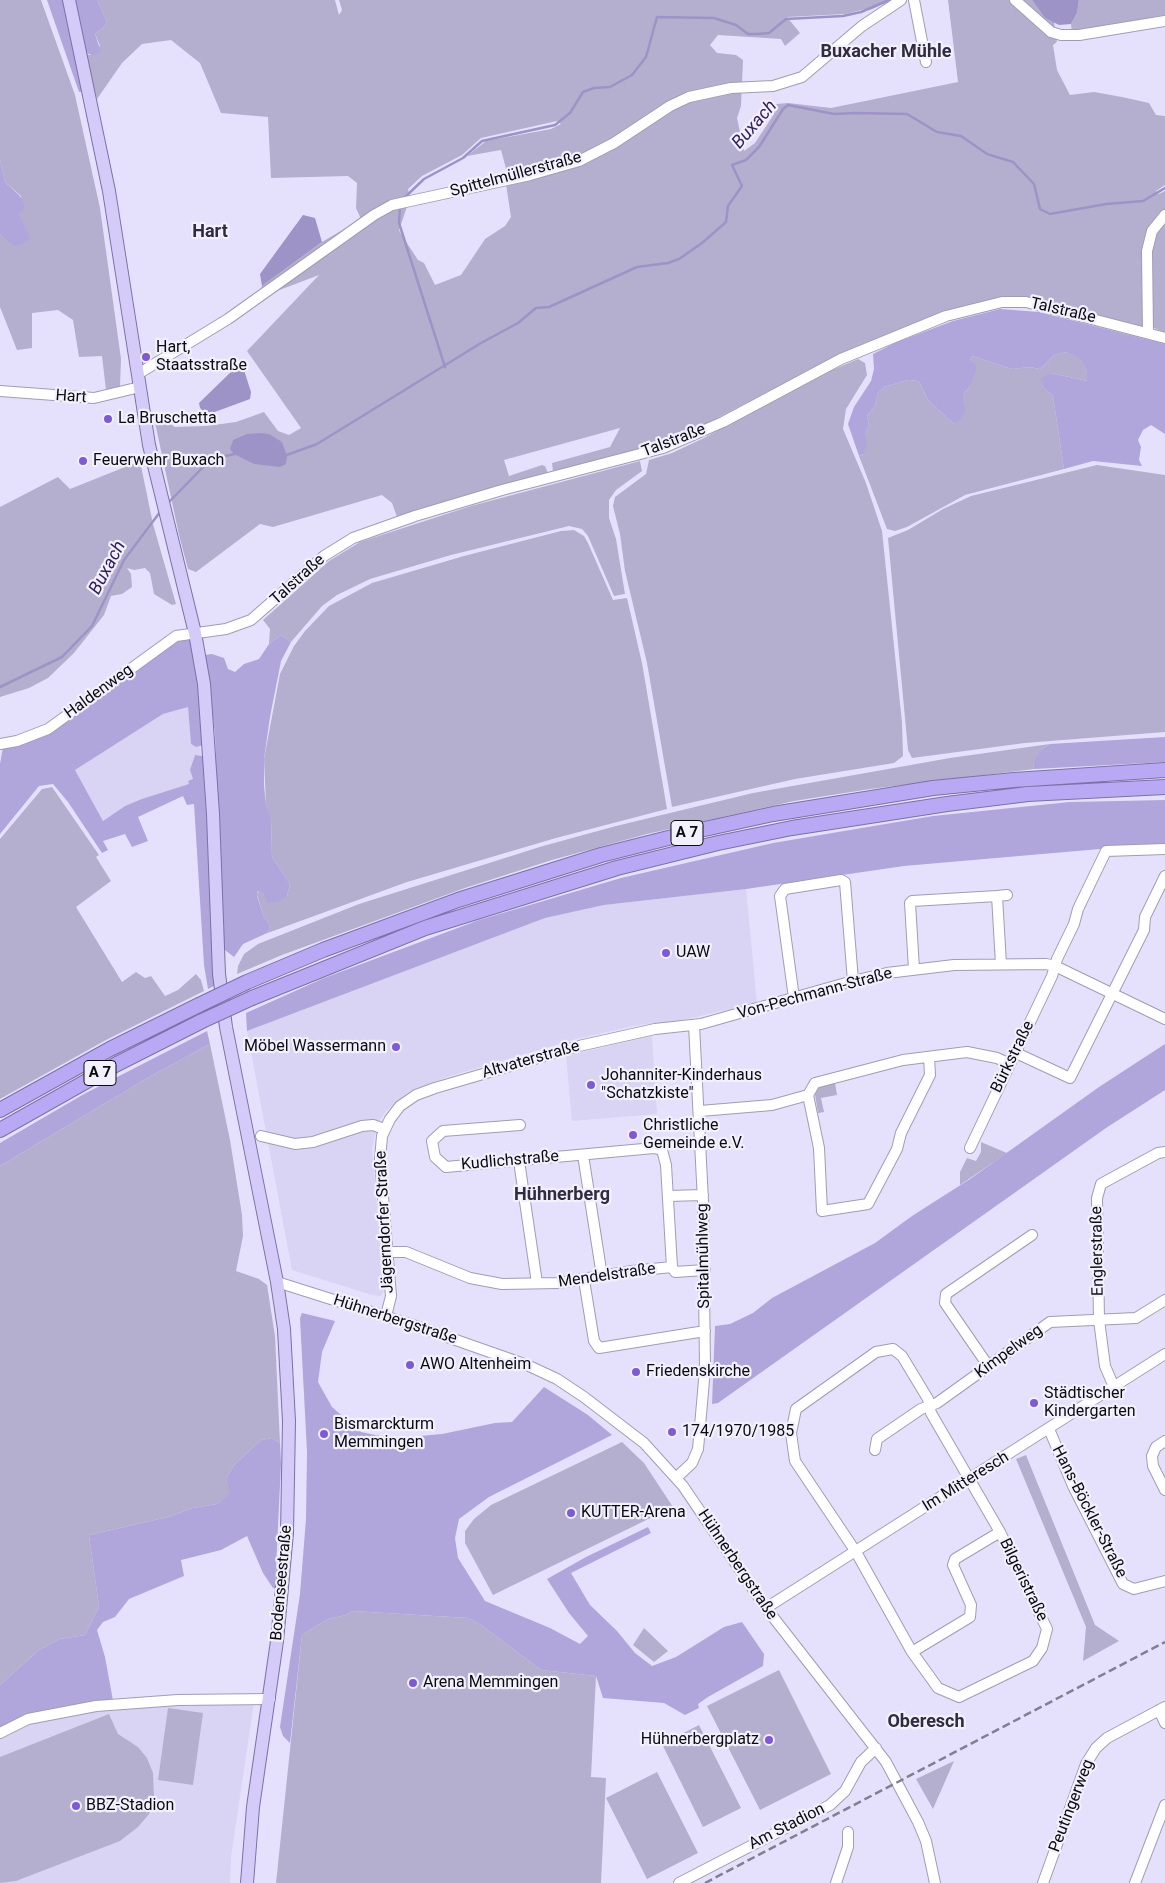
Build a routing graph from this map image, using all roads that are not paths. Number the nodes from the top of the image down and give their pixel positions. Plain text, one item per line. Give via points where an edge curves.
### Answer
1 (69, 0) edge
2 (901, 0) edge
3 (914, 0) edge
4 (1015, 0) edge
5 (1165, 21) edge
6 (926, 62) dead end
7 (1165, 215) edge
8 (1148, 333) junction
9 (1165, 338) edge
10 (138, 374) junction
11 (140, 387) junction
12 (0, 391) edge
13 (195, 632) junction
14 (0, 744) edge
15 (1165, 770) edge
16 (1165, 787) edge
17 (1165, 849) edge
18 (1165, 876) edge
19 (1001, 964) junction
20 (1055, 966) junction
21 (914, 969) junction
22 (853, 981) junction
23 (1112, 994) junction
24 (794, 998) junction
25 (1165, 1019) edge
26 (694, 1025) junction
27 (1014, 1052) junction
28 (929, 1056) junction
29 (1010, 1064) junction
30 (808, 1095) junction
31 (0, 1110) edge
32 (700, 1111) junction
33 (520, 1125) dead end
34 (384, 1128) junction
35 (0, 1130) edge
36 (261, 1136) dead end
37 (970, 1148) dead end
38 (1165, 1152) edge
39 (583, 1155) junction
40 (520, 1161) junction
41 (703, 1195) junction
42 (668, 1196) junction
43 (1032, 1235) dead end
44 (388, 1252) junction
45 (672, 1267) junction
46 (705, 1270) junction
47 (602, 1276) junction
48 (584, 1280) junction
49 (277, 1282) junction
50 (537, 1283) junction
51 (1165, 1300) edge
52 (386, 1316) junction
53 (1099, 1320) junction
54 (705, 1331) junction
55 (1165, 1354) edge
56 (989, 1367) junction
57 (1114, 1387) junction
58 (930, 1406) junction
59 (1049, 1429) junction
60 (1165, 1441) edge
61 (875, 1450) dead end
62 (676, 1478) junction
63 (970, 1479) junction
64 (1165, 1490) edge
65 (1000, 1532) junction
66 (856, 1552) junction
67 (1165, 1581) edge
68 (766, 1608) junction
69 (912, 1652) junction
70 (270, 1699) junction
71 (1162, 1709) edge
72 (1165, 1723) edge
73 (0, 1733) edge
74 (876, 1748) junction
75 (1165, 1805) edge
76 (848, 1832) dead end
77 (247, 1883) edge
78 (679, 1883) edge
79 (836, 1883) edge
80 (936, 1883) edge
81 (1043, 1883) edge
82 (1135, 1883) edge

1 - 10 main road, Bodenseestraße via 108,182
2 - 10 street, Spittelmüllerstraße via 862,26 802,76 773,86 731,88 689,97 580,161 392,205 228,319
3 - 6 street
4 - 5 street via 1051,32 1061,35
7 - 8 street via 1152,231 1147,251
8 - 9 street, Talstraße
8 - 13 street, Talstraße via 1026,302 1002,302 953,314 841,359 723,422 669,445 493,492 353,538 324,556 251,620 226,629
10 - 11 main road, Bodenseestraße
11 - 12 street, Hart via 94,398
11 - 13 main road, Bodenseestraße via 160,495
13 - 14 street, Haldenweg via 176,636 42,732
13 - 49 main road, Bodenseestraße via 208,720 219,974 226,1027
15 - 31 highway, A 7, bridge via 933,788 773,814 601,855 458,900 247,982 110,1049
16 - 35 highway, A 7, bridge via 1037,794 947,804 792,828 617,868 425,928 252,998 108,1069
17 - 20 street, Bürkstraße via 1106,851
18 - 23 street via 1145,917 1144,930
19 - 20 street, Von-Pechmann-Straße
19 - 21 street, Von-Pechmann-Straße
19 - 21 street via 1002,895 912,901
20 - 23 street, Von-Pechmann-Straße
20 - 27 street, Bürkstraße
21 - 22 street, Von-Pechmann-Straße
22 - 24 street, Von-Pechmann-Straße
22 - 24 street via 845,882 784,888 780,896
23 - 25 street, Von-Pechmann-Straße
23 - 27 street via 1070,1078
24 - 26 street, Von-Pechmann-Straße
26 - 32 street, Spitalmühlweg
26 - 34 street, Altvaterstraße via 655,1029 579,1046 435,1088 400,1106
27 - 29 street, Bürkstraße
28 - 29 street via 967,1052
28 - 30 street via 815,1083
28 - 30 street via 930,1075 868,1204 822,1211 819,1148
29 - 37 street, Bürkstraße
30 - 32 street via 772,1105
32 - 41 street, Spitalmühlweg
33 - 40 street, Kudlichstraße via 443,1132 432,1141 435,1156 446,1167
34 - 36 street via 362,1126 314,1142 295,1144
34 - 44 street, Jägerndorfer Straße via 380,1159
38 - 53 street, Englerstraße via 1101,1184 1097,1198
39 - 40 street, Kudlichstraße
39 - 42 street, Kudlichstraße via 654,1148 662,1150
39 - 47 street
40 - 50 street
41 - 42 street
41 - 46 street, Spitalmühlweg
42 - 45 street
43 - 56 street via 946,1294 945,1303
44 - 50 street, Mendelstraße via 406,1252 488,1283
44 - 52 street, Jägerndorfer Straße via 391,1296
45 - 46 street, Mendelstraße via 675,1272
45 - 47 street, Mendelstraße
46 - 54 street, Spitalmühlweg
47 - 48 street, Mendelstraße
48 - 50 street, Mendelstraße
48 - 54 street via 594,1341 599,1348
49 - 52 street, Hühnerbergstraße
49 - 70 main road, Bodenseestraße via 284,1329 289,1471 282,1595
51 - 53 street, Kimpelweg via 1136,1318
52 - 62 street, Hühnerbergstraße via 498,1354 557,1380 627,1428
53 - 56 street, Kimpelweg via 1050,1322
53 - 57 street, Englerstraße via 1105,1366
54 - 62 street, Spitalmühlweg via 698,1449 692,1463
55 - 57 street, Im Mitteresch
56 - 58 street, Kimpelweg
57 - 59 street, Im Mitteresch
58 - 61 street, Kimpelweg via 876,1440
58 - 63 street, Bilgeristraße
58 - 66 street, Bilgeristraße via 902,1356 893,1349 876,1352 796,1409 791,1433 795,1461
59 - 63 street, Im Mitteresch
59 - 67 street, Hans-Böckler-Straße via 1073,1486 1124,1584 1134,1589
60 - 64 street via 1156,1447 1152,1456 1153,1466
62 - 68 street, Hühnerbergstraße
63 - 65 street, Bilgeristraße
63 - 66 street, Im Mitteresch
65 - 69 street via 955,1559 953,1565 971,1605 970,1617
65 - 69 street, Bilgeristraße via 1047,1629 1042,1648 1033,1661 959,1697 938,1688
66 - 68 street, Im Mitteresch
66 - 69 street, Bilgeristraße
68 - 74 street, Hühnerbergstraße
70 - 73 street via 178,1700 96,1706 28,1718
70 - 77 main road, Bodenseestraße via 253,1807
71 - 72 street
71 - 81 street, Peutingerweg via 1107,1738 1096,1748 1086,1764
74 - 78 street, Am Stadion via 861,1762 845,1791 830,1805
74 - 80 street, Hühnerbergstraße via 918,1822
75 - 82 street
76 - 79 street via 848,1848

